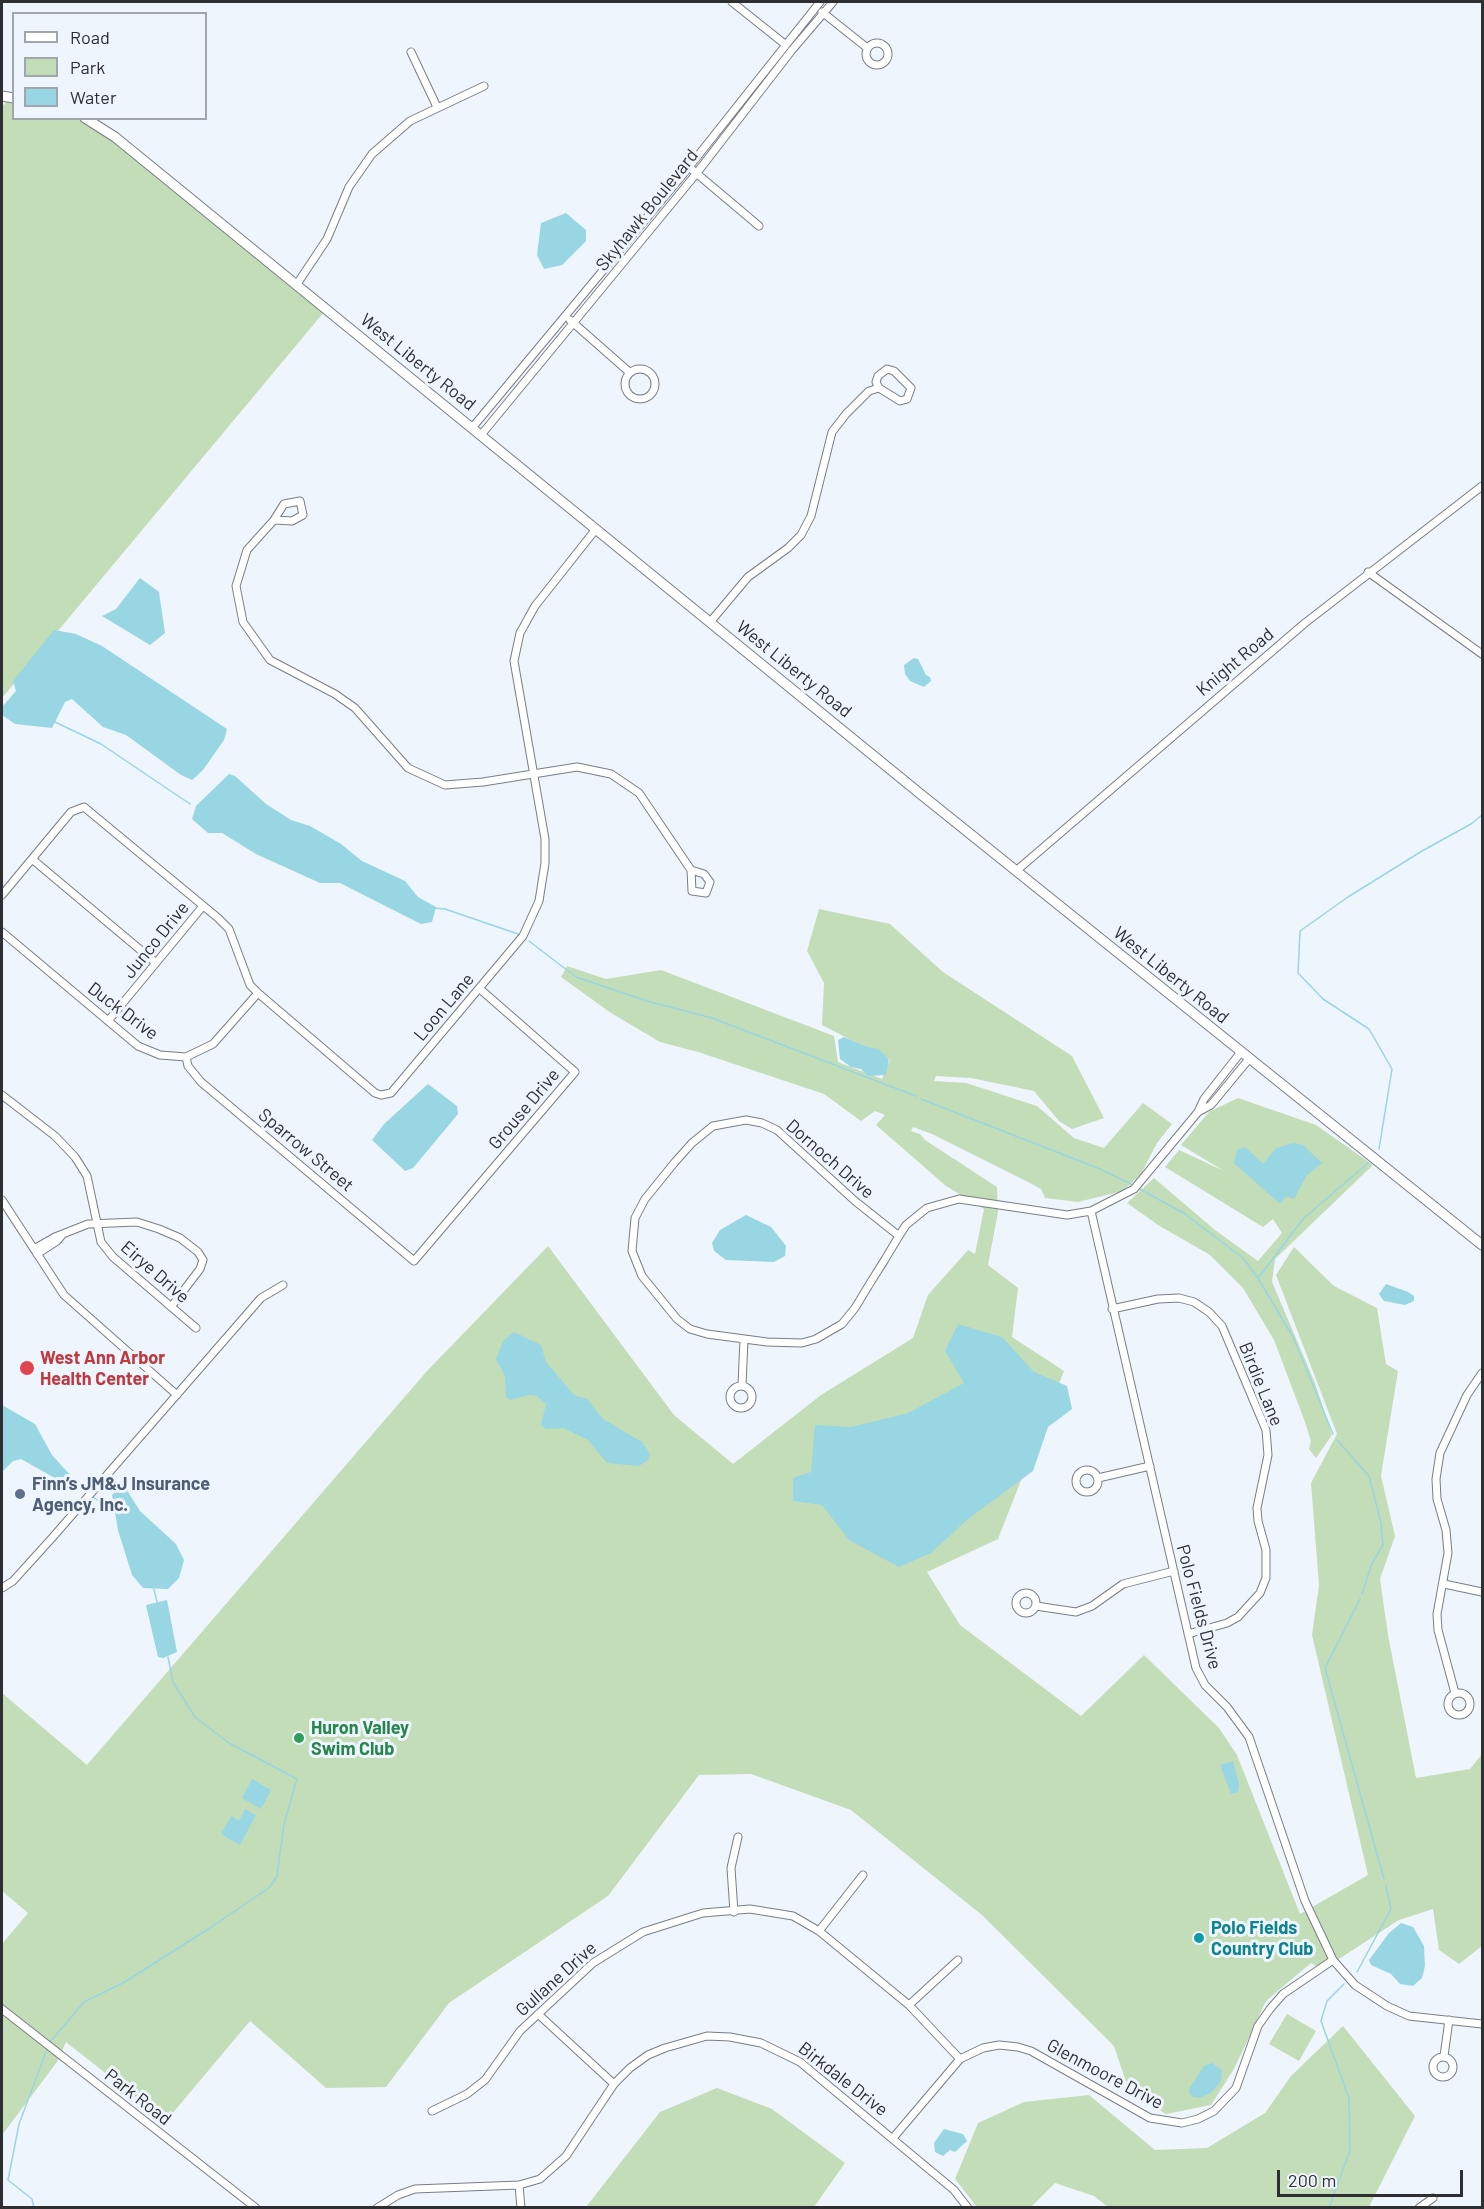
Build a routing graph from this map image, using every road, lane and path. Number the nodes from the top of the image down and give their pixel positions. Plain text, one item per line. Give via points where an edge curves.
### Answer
1 (732, 2) edge
2 (833, 2) edge
3 (818, 4) edge
4 (824, 13) junction
5 (784, 44) junction
6 (866, 47) dead end
7 (792, 50) junction
8 (411, 52) dead end
9 (484, 86) dead end
10 (437, 107) junction
11 (88, 120) edge
12 (689, 167) junction
13 (696, 174) junction
14 (759, 226) dead end
15 (297, 284) junction
16 (566, 317) junction
17 (573, 323) junction
18 (628, 371) junction
19 (879, 388) junction
20 (472, 428) junction
21 (481, 435) junction
22 (1482, 486) edge
23 (274, 520) dead end
24 (596, 529) junction
25 (1368, 572) junction
26 (711, 621) junction
27 (1482, 654) edge
28 (533, 772) junction
29 (32, 859) junction
30 (691, 870) junction
31 (1016, 871) junction
32 (2, 895) edge
33 (204, 906) junction
34 (2, 932) edge
35 (156, 963) junction
36 (480, 989) junction
37 (258, 993) junction
38 (108, 1021) junction
39 (1245, 1055) junction
40 (186, 1057) junction
41 (2, 1095) edge
42 (2, 1200) edge
43 (1091, 1211) junction
44 (98, 1225) junction
45 (899, 1236) junction
46 (1482, 1245) edge
47 (35, 1252) junction
48 (414, 1262) joint
49 (283, 1285) dead end
50 (171, 1307) junction
51 (1112, 1309) junction
52 (196, 1328) dead end
53 (744, 1339) junction
54 (1482, 1373) edge
55 (742, 1385) dead end
56 (177, 1395) junction
57 (1150, 1466) junction
58 (1098, 1478) dead end
59 (1173, 1571) junction
60 (1444, 1584) junction
61 (2, 1588) edge
62 (1482, 1592) edge
63 (1036, 1606) dead end
64 (1188, 1634) junction
65 (1455, 1694) dead end
66 (738, 1837) dead end
67 (863, 1875) dead end
68 (734, 1912) junction
69 (819, 1931) junction
70 (958, 1960) dead end
71 (1333, 1960) junction
72 (909, 2006) junction
73 (2, 2009) edge
74 (538, 2014) junction
75 (1449, 2020) junction
76 (1482, 2024) edge
77 (1444, 2056) dead end
78 (960, 2059) junction
79 (614, 2084) junction
80 (432, 2111) dead end
81 (893, 2138) junction
82 (519, 2185) junction
83 (1433, 2198) dead end
84 (256, 2208) edge
85 (377, 2208) edge
86 (521, 2208) edge
87 (969, 2208) edge
88 (1419, 2208) edge

1 - 5 street
2 - 4 street, Skyhawk Boulevard
3 - 4 street
3 - 5 street, Skyhawk Boulevard
4 - 6 street
4 - 7 street, Skyhawk Boulevard
5 - 7 street
5 - 12 street, Skyhawk Boulevard
7 - 13 street, Skyhawk Boulevard
8 - 10 street
9 - 10 street
10 - 15 street via 404,126 362,165 327,239
11 - 15 main road, West Liberty Road via 115,137
12 - 13 street
12 - 16 street, Skyhawk Boulevard
13 - 14 street
13 - 17 street, Skyhawk Boulevard
15 - 20 main road, West Liberty Road
16 - 17 street
16 - 20 street, Skyhawk Boulevard
17 - 18 street
17 - 21 street, Skyhawk Boulevard
18 - 18 street via 629,396 634,400 647,399 654,385 652,375 643,368
19 - 19 street via 900,402 907,399 911,388 894,370 887,369 878,376
19 - 26 street via 861,397 832,432 811,516 801,535 748,577
20 - 21 main road, West Liberty Road
21 - 24 main road, West Liberty Road
22 - 25 street, Knight Road
23 - 28 street via 247,550 236,586 243,622 270,660 355,708 408,768 445,785
24 - 26 main road, West Liberty Road
24 - 28 street, Loon Lane via 535,606 520,633 514,661
25 - 27 street
25 - 31 street, Knight Road via 1233,682
26 - 31 main road, West Liberty Road
28 - 30 street via 576,767 611,774 639,793
28 - 36 street, Loon Lane via 544,839 539,901 523,936
29 - 32 street
29 - 33 street, Loon Lane via 71,812 84,807
29 - 35 street
30 - 30 street via 692,891 706,893 710,882 704,874
31 - 39 main road, West Liberty Road
33 - 35 street, Junco Drive
33 - 37 street, Loon Lane via 229,929 250,985
34 - 38 street, Duck Drive
35 - 38 street, Junco Drive
36 - 37 street, Loon Lane via 386,1096 375,1092
36 - 48 street, Grouse Drive via 575,1072
37 - 40 street via 218,1041
38 - 40 street, Duck Drive via 146,1051
39 - 43 street, Dornoch Drive via 1204,1099 1198,1112 1134,1189
39 - 46 main road, West Liberty Road
40 - 48 street, Sparrow Street via 201,1082
41 - 44 street, Eirye Drive via 55,1136 75,1157 87,1176
42 - 47 street
43 - 45 street, Dornoch Drive via 1047,1214 959,1199 927,1208
43 - 51 street, Polo Fields Drive
44 - 47 street via 88,1224 62,1235
44 - 50 street, Eirye Drive via 101,1242 112,1257
44 - 50 street via 137,1222 159,1229 198,1252 203,1260 200,1269
45 - 53 street, Dornoch Drive via 855,1308 830,1334 802,1343
45 - 53 street, Dornoch Drive via 777,1130 746,1120 713,1126 692,1143 645,1199 635,1218 632,1251 642,1276 677,1319 690,1329
47 - 56 street via 81,1313
49 - 56 street via 261,1298
50 - 52 street, Eirye Drive
51 - 57 street, Polo Fields Drive
51 - 64 street, Birdie Lane via 1179,1298 1209,1312 1222,1326 1266,1430 1268,1455 1257,1508 1266,1550 1266,1578 1246,1611 1233,1620
53 - 55 street
54 - 60 street via 1467,1395 1439,1462 1437,1499 1448,1553
56 - 61 street via 26,1567
57 - 58 street
57 - 59 street, Polo Fields Drive
59 - 63 street via 1123,1584 1092,1606 1076,1612
59 - 64 street, Polo Fields Drive
60 - 62 street
60 - 65 street via 1437,1614 1438,1630
64 - 71 street, Polo Fields Drive via 1196,1668 1205,1685 1249,1737 1305,1901
66 - 68 street via 731,1868
67 - 69 street
68 - 69 street, Gullane Drive via 772,1911 793,1916
68 - 74 street, Gullane Drive via 703,1913 643,1932 593,1963
69 - 72 street, Gullane Drive
70 - 72 street
71 - 75 street, Polo Fields Drive via 1355,1985 1387,2007 1409,2016
71 - 78 street, Glenmoore Drive via 1282,1994 1270,2008 1258,2026 1236,2088 1214,2111 1198,2119 1182,2123 1150,2118 1018,2047 983,2048
72 - 78 street, Gullane Drive
73 - 84 street, Park Road
74 - 79 street
74 - 80 street, Gullane Drive via 520,2031 485,2080
75 - 76 street, Polo Fields Drive
75 - 77 street
78 - 81 street, Glenmoore Drive
79 - 81 street, Birkdale Drive via 648,2055 665,2048 707,2036 730,2037 761,2043 800,2062
79 - 82 street, Birkdale Drive via 556,2168 540,2179
81 - 87 street, Birkdale Drive via 954,2190
82 - 85 street, Birkdale Drive via 415,2189 398,2194
82 - 86 street
83 - 88 street

